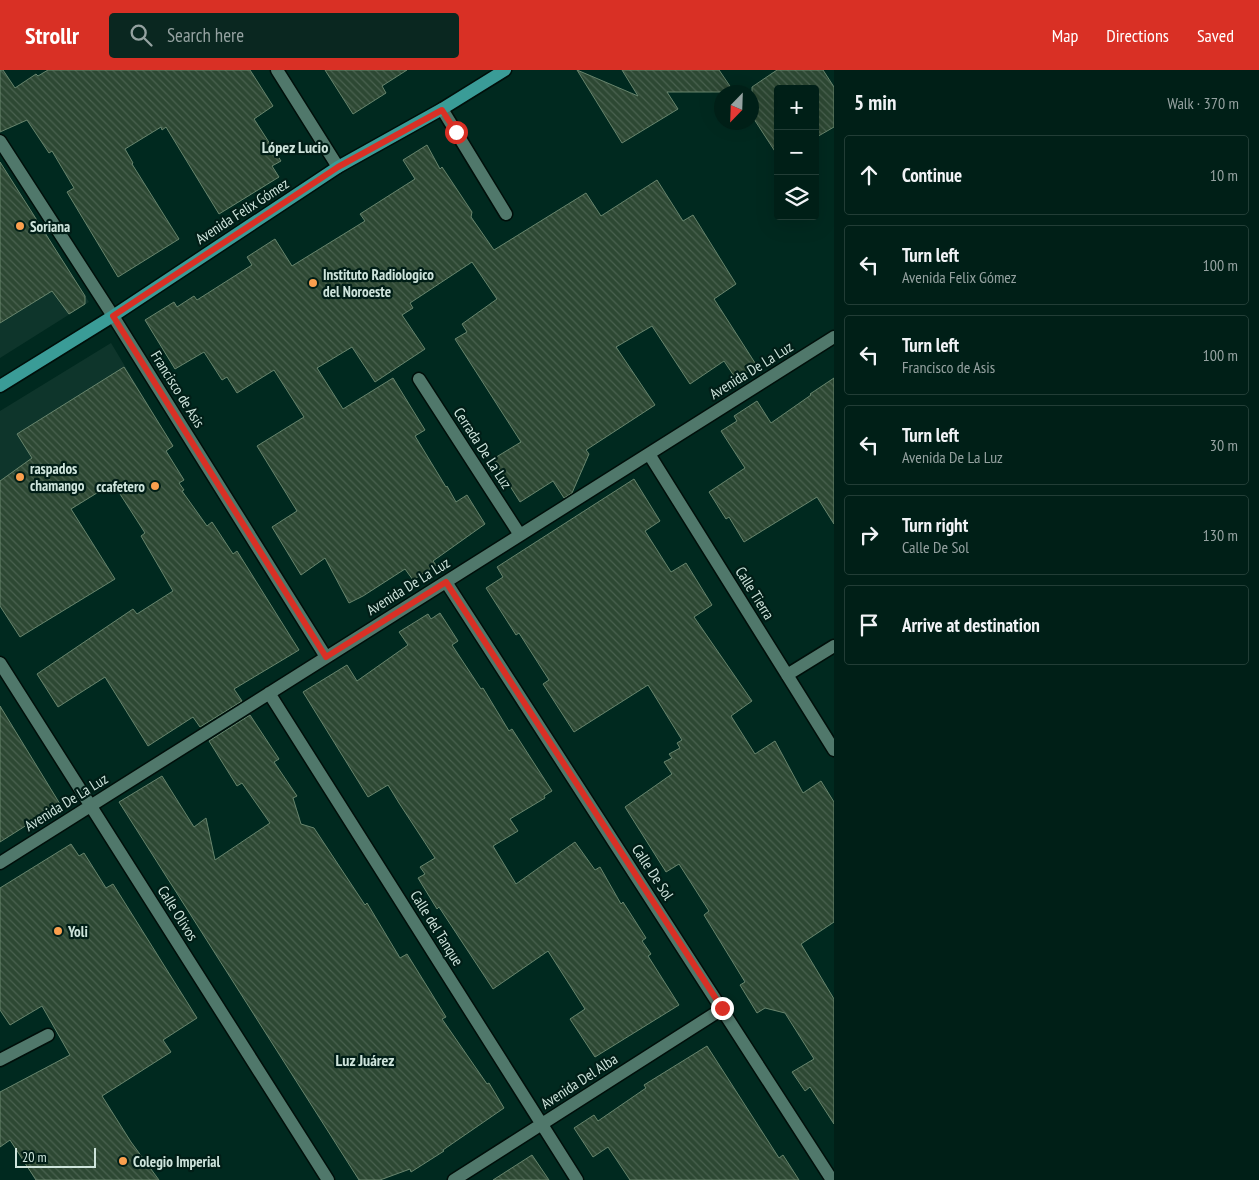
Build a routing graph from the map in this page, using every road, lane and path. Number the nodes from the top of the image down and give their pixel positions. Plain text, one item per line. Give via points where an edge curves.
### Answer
1 (277, 70) edge
2 (505, 70) edge
3 (442, 110) junction
4 (0, 140) edge
5 (338, 167) junction
6 (506, 214) dead end
7 (113, 316) junction
8 (834, 337) edge
9 (419, 379) dead end
10 (0, 386) edge
11 (649, 454) junction
12 (520, 535) junction
13 (446, 582) junction
14 (834, 646) edge
15 (326, 657) junction
16 (0, 663) edge
17 (787, 675) junction
18 (270, 693) junction
19 (834, 750) edge
20 (91, 806) junction
21 (0, 863) edge
22 (722, 1008) junction
23 (48, 1035) dead end
24 (0, 1060) edge
25 (541, 1124) junction
26 (328, 1180) edge
27 (454, 1180) edge
28 (577, 1180) edge
29 (832, 1180) edge

1 - 5 street
2 - 3 main road, Avenida Felix Gómez
3 - 5 main road, Avenida Felix Gómez
3 - 6 street
4 - 7 street, Francisco de Asis
5 - 7 main road, Avenida Felix Gómez
7 - 10 main road, Avenida Felix Gómez
7 - 15 street, Francisco de Asis
8 - 11 street, Avenida De La Luz
9 - 12 street, Cerrada De La Luz
11 - 12 street, Avenida De La Luz
11 - 17 street, Calle Tierra
12 - 13 street, Avenida De La Luz
13 - 15 street, Avenida De La Luz
13 - 22 street, Calle De Sol
14 - 17 street
15 - 18 street, Avenida De La Luz
16 - 20 street, Calle Olivos
17 - 19 street, Calle Tierra
18 - 20 street, Avenida De La Luz
18 - 25 street, Calle del Tanque
20 - 21 street, Avenida De La Luz
20 - 26 street, Calle Olivos
22 - 25 street, Avenida Del Alba
22 - 29 street, Calle De Sol
23 - 24 street
25 - 27 street, Avenida Del Alba
25 - 28 street, Calle del Tanque

